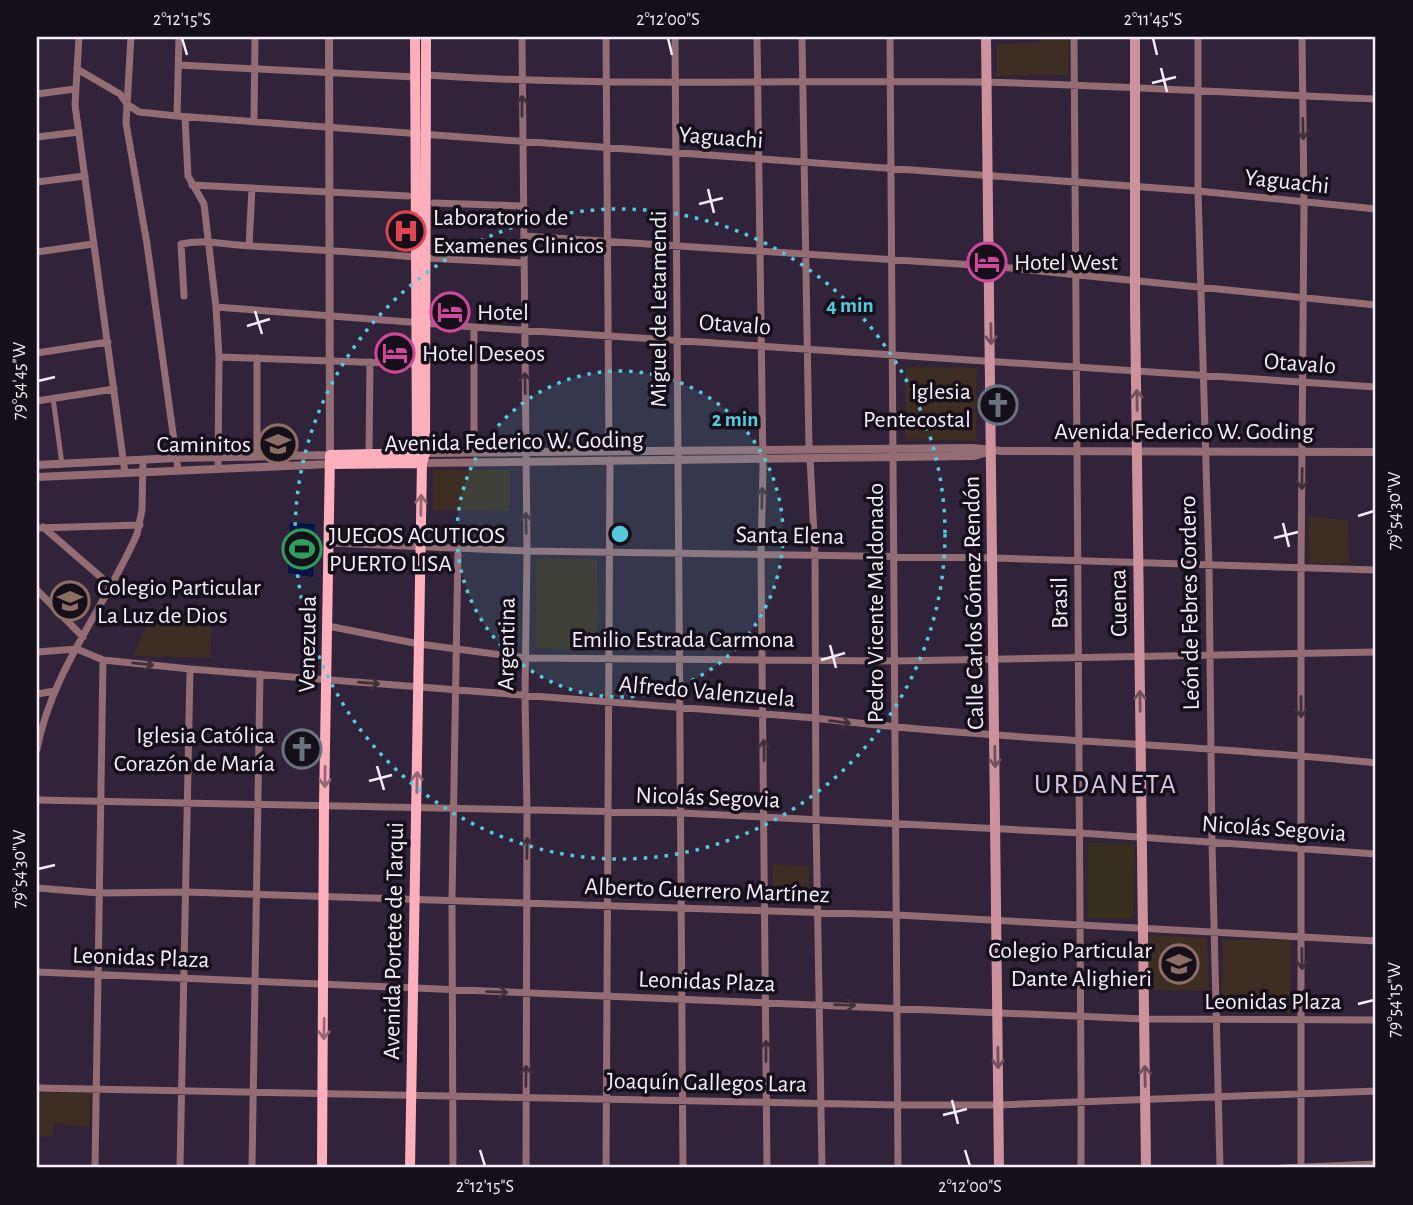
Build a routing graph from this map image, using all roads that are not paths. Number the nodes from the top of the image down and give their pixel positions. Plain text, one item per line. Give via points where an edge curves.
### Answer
1 (79, 37) edge
2 (131, 37) edge
3 (179, 37) edge
4 (255, 37) edge
5 (329, 37) edge
6 (415, 37) edge
7 (426, 37) edge
8 (522, 37) edge
9 (606, 37) edge
10 (675, 37) edge
11 (757, 37) edge
12 (802, 37) edge
13 (890, 37) edge
14 (986, 37) edge
15 (1074, 37) edge
16 (1135, 37) edge
17 (1198, 37) edge
18 (1302, 37) edge
19 (178, 65) junction
20 (77, 69) junction
21 (256, 69) junction
22 (329, 73) junction
23 (421, 76) junction
24 (522, 82) junction
25 (676, 82) junction
26 (757, 82) junction
27 (803, 82) junction
28 (890, 82) junction
29 (987, 82) junction
30 (606, 83) junction
31 (1074, 86) junction
32 (1135, 88) junction
33 (75, 89) junction
34 (1199, 91) junction
35 (37, 94) edge
36 (1302, 96) junction
37 (1376, 99) edge
38 (127, 104) junction
39 (139, 112) junction
40 (181, 117) junction
41 (254, 121) junction
42 (127, 122) junction
43 (329, 127) junction
44 (79, 132) junction
45 (420, 134) junction
46 (37, 137) edge
47 (523, 142) junction
48 (607, 149) junction
49 (676, 154) junction
50 (758, 159) junction
51 (804, 162) junction
52 (891, 168) junction
53 (989, 175) junction
54 (85, 176) junction
55 (37, 182) edge
56 (1074, 183) junction
57 (192, 185) junction
58 (1135, 187) junction
59 (252, 188) junction
60 (1198, 191) junction
61 (329, 193) junction
62 (408, 196) dead end
63 (435, 203) dead end
64 (1304, 203) junction
65 (523, 206) junction
66 (1376, 209) edge
67 (524, 236) junction
68 (608, 241) junction
69 (208, 243) junction
70 (93, 244) junction
71 (249, 246) junction
72 (677, 246) junction
73 (330, 249) junction
74 (760, 251) junction
75 (37, 252) edge
76 (806, 254) junction
77 (420, 257) junction
78 (892, 259) junction
79 (524, 263) junction
80 (990, 265) junction
81 (1075, 273) junction
82 (1135, 279) junction
83 (1201, 288) junction
84 (184, 296) dead end
85 (1303, 297) junction
86 (1376, 305) edge
87 (216, 307) junction
88 (330, 315) junction
89 (420, 323) junction
90 (474, 327) junction
91 (524, 330) junction
92 (608, 336) junction
93 (678, 340) junction
94 (107, 341) junction
95 (761, 346) junction
96 (807, 349) junction
97 (37, 353) edge
98 (893, 354) junction
99 (219, 357) junction
100 (257, 358) junction
101 (330, 361) junction
102 (991, 361) junction
103 (370, 362) junction
104 (416, 363) junction
105 (1075, 366) junction
106 (1136, 372) junction
107 (1204, 376) junction
108 (1303, 382) junction
109 (1376, 387) edge
110 (114, 389) junction
111 (53, 398) junction
112 (37, 401) edge
113 (992, 451) junction
114 (1205, 451) junction
115 (474, 452) junction
116 (1077, 452) junction
117 (1137, 452) junction
118 (1302, 452) junction
119 (1376, 452) edge
120 (809, 453) junction
121 (894, 453) junction
122 (369, 454) junction
123 (679, 455) junction
124 (763, 455) junction
125 (257, 456) junction
126 (421, 456) junction
127 (526, 456) junction
128 (609, 456) junction
129 (218, 457) junction
130 (176, 458) junction
131 (330, 459) junction
132 (143, 460) junction
133 (124, 461) junction
134 (62, 464) junction
135 (37, 465) edge
136 (218, 468) junction
137 (178, 470) junction
138 (144, 472) junction
139 (125, 473) junction
140 (37, 477) edge
141 (141, 525) junction
142 (40, 527) edge
143 (329, 544) junction
144 (420, 548) junction
145 (458, 548) junction
146 (527, 551) junction
147 (609, 551) junction
148 (680, 553) junction
149 (761, 554) junction
150 (815, 555) junction
151 (894, 557) junction
152 (993, 558) junction
153 (1078, 562) junction
154 (1139, 563) junction
155 (1209, 567) junction
156 (1301, 569) junction
157 (1376, 570) edge
158 (110, 585) junction
159 (37, 590) edge
160 (328, 626) junction
161 (83, 636) junction
162 (419, 644) junction
163 (77, 649) junction
164 (456, 649) junction
165 (37, 652) edge
166 (1376, 652) edge
167 (1301, 654) junction
168 (1140, 656) junction
169 (1211, 656) junction
170 (526, 657) junction
171 (608, 657) junction
172 (681, 658) junction
173 (994, 658) junction
174 (1079, 658) junction
175 (815, 659) junction
176 (103, 660) junction
177 (764, 661) junction
178 (895, 661) junction
179 (190, 669) junction
180 (260, 674) junction
181 (328, 679) junction
182 (418, 687) junction
183 (55, 691) junction
184 (456, 691) junction
185 (37, 694) edge
186 (525, 696) junction
187 (607, 702) junction
188 (681, 709) junction
189 (764, 715) junction
190 (815, 718) junction
191 (895, 728) junction
192 (38, 732) edge
193 (995, 734) junction
194 (1080, 740) junction
195 (1141, 744) junction
196 (37, 749) edge
197 (1211, 749) junction
198 (1301, 755) junction
199 (1376, 763) edge
200 (37, 800) edge
201 (101, 801) junction
202 (187, 803) junction
203 (258, 803) junction
204 (324, 804) junction
205 (416, 808) junction
206 (454, 809) junction
207 (527, 811) junction
208 (608, 813) junction
209 (682, 813) junction
210 (765, 818) junction
211 (816, 820) junction
212 (896, 822) junction
213 (996, 829) junction
214 (1081, 833) junction
215 (1142, 838) junction
216 (1212, 843) junction
217 (1301, 848) junction
218 (1376, 854) edge
219 (37, 888) edge
220 (186, 892) junction
221 (99, 893) junction
222 (257, 895) junction
223 (325, 897) junction
224 (415, 899) junction
225 (452, 900) junction
226 (526, 904) junction
227 (607, 907) junction
228 (682, 909) junction
229 (765, 911) junction
230 (817, 912) junction
231 (897, 915) junction
232 (997, 920) junction
233 (1080, 925) junction
234 (1143, 928) junction
235 (1215, 932) junction
236 (1301, 936) junction
237 (1376, 941) edge
238 (37, 972) edge
239 (98, 975) junction
240 (184, 979) junction
241 (255, 981) junction
242 (324, 985) junction
243 (413, 988) junction
244 (452, 990) junction
245 (527, 993) junction
246 (605, 997) junction
247 (683, 1001) junction
248 (766, 1002) junction
249 (819, 1004) junction
250 (897, 1007) junction
251 (998, 1012) junction
252 (1080, 1017) junction
253 (1144, 1020) junction
254 (1218, 1020) junction
255 (1302, 1020) junction
256 (1376, 1020) edge
257 (37, 1088) edge
258 (97, 1090) junction
259 (253, 1090) junction
260 (182, 1091) junction
261 (1376, 1091) edge
262 (323, 1092) junction
263 (1300, 1093) junction
264 (412, 1094) junction
265 (454, 1095) junction
266 (526, 1097) junction
267 (1219, 1097) junction
268 (606, 1098) junction
269 (682, 1100) junction
270 (1145, 1100) junction
271 (1081, 1101) junction
272 (766, 1102) junction
273 (822, 1103) junction
274 (898, 1105) junction
275 (999, 1105) junction
276 (1376, 1164) edge
277 (95, 1168) edge
278 (180, 1168) edge
279 (252, 1168) edge
280 (322, 1168) edge
281 (411, 1168) edge
282 (453, 1168) edge
283 (526, 1168) edge
284 (606, 1168) edge
285 (682, 1168) edge
286 (767, 1168) edge
287 (822, 1168) edge
288 (898, 1168) edge
289 (999, 1168) edge
290 (1081, 1168) edge
291 (1146, 1168) edge
292 (1220, 1168) edge
293 (1282, 1168) edge
294 (1301, 1168) edge

1 - 20 street
2 - 38 street
3 - 19 street
4 - 21 street
5 - 22 street, Venezuela
6 - 23 main road, Avenida Portete de Tarqui
7 - 23 main road, Avenida Portete de Tarqui
8 - 24 street, Argentina
9 - 30 street
10 - 25 street, Miguel de Letamendi
11 - 26 street
12 - 27 street
13 - 28 street, Pedro Vicente Maldonado
14 - 29 main road, Calle Carlos Gómez Rendón
15 - 31 street, Brasil
16 - 32 main road, Cuenca
17 - 34 street, León de Febres Cordero
18 - 36 street
19 - 21 street
19 - 40 street
20 - 33 street
20 - 38 street, Yaguachi via 120,94
21 - 22 street
21 - 41 street
22 - 23 street
22 - 43 street, Venezuela
23 - 24 street
23 - 45 main road, Avenida Portete de Tarqui
24 - 30 street
47 -> 24 street, Argentina
25 - 26 street
25 - 30 street
25 - 49 street, Miguel de Letamendi
26 - 27 street
26 - 50 street
27 - 28 street
27 - 51 street
28 - 29 street
28 - 52 street, Pedro Vicente Maldonado
29 - 31 street
29 - 53 main road, Calle Carlos Gómez Rendón
30 - 48 street
31 - 32 street
31 - 56 street, Brasil
32 - 34 street
32 - 58 main road, Cuenca
33 - 35 street
33 - 44 street
34 - 36 street
34 - 60 street, León de Febres Cordero
36 - 37 street
36 -> 64 street
38 - 39 street, Yaguachi
38 - 42 street
39 - 40 street, Yaguachi
39 - 42 street
40 - 41 street, Yaguachi
40 - 57 street
41 - 43 street, Yaguachi
42 - 130 street
43 - 45 street, Yaguachi
43 - 61 street, Venezuela
44 - 46 street
44 - 54 street
45 - 47 street, Yaguachi
45 - 77 main road, Avenida Portete de Tarqui
47 - 48 street, Yaguachi
47 - 65 street, Argentina
48 - 49 street, Yaguachi
48 - 68 street
49 - 50 street, Yaguachi
49 - 72 street, Miguel de Letamendi
50 - 51 street, Yaguachi
50 - 74 street
51 - 52 street, Yaguachi
51 - 76 street
52 - 53 street, Yaguachi
52 - 78 street, Pedro Vicente Maldonado
53 - 56 street, Yaguachi
53 - 80 main road, Calle Carlos Gómez Rendón
54 - 55 street
54 - 70 street
56 - 58 street, Yaguachi
56 - 81 street, Brasil
57 - 59 street
57 - 69 street via 204,204
58 - 60 street, Yaguachi
58 - 82 main road, Cuenca
59 - 61 street
59 - 71 street
60 - 64 street, Yaguachi
60 - 83 street, León de Febres Cordero
61 - 62 street
61 - 73 street, Venezuela
63 - 65 street
64 - 66 street, Yaguachi
64 - 85 street
65 - 67 street, Argentina
67 - 68 street
67 - 79 street, Argentina
68 - 72 street
68 - 92 street
69 - 71 street
69 - 84 street via 201,240 180,246
69 - 87 street
70 - 75 street
70 - 94 street
71 - 73 street
72 - 74 street
72 - 93 street, Miguel de Letamendi
73 - 77 street
73 - 88 street, Venezuela
74 - 76 street
74 - 95 street
76 - 78 street
76 - 96 street
77 - 79 street
77 - 89 main road, Avenida Portete de Tarqui
78 - 80 street
78 - 98 street, Pedro Vicente Maldonado
79 - 91 street, Argentina
80 - 81 street
80 -> 102 main road, Calle Carlos Gómez Rendón
81 - 82 street
81 - 105 street, Brasil
82 - 83 street
82 - 106 main road, Cuenca
83 - 85 street
83 - 107 street, León de Febres Cordero
85 - 86 street
85 - 108 street
87 - 88 street, Otavalo
87 - 99 street
88 - 89 street, Otavalo
88 - 101 street, Venezuela
89 - 90 street, Otavalo
89 - 104 main road, Avenida Portete de Tarqui
89 - 126 main road, Avenida Portete de Tarqui
90 - 91 street, Otavalo
90 - 115 street
91 - 92 street, Otavalo
127 -> 91 street, Argentina
92 - 93 street, Otavalo
92 - 128 street
93 - 95 street, Otavalo
93 - 123 street, Miguel de Letamendi
94 - 97 street
94 - 110 street
95 - 96 street, Otavalo
95 - 124 street
96 - 98 street, Otavalo
96 - 120 street
98 - 102 street, Otavalo
98 - 121 street, Pedro Vicente Maldonado
99 - 100 street
99 - 129 street
100 - 101 street
100 - 125 street
101 - 103 street
101 - 131 street, Venezuela
102 - 105 street, Otavalo
102 - 113 main road, Calle Carlos Gómez Rendón
103 - 104 street
103 - 122 street
104 - 126 main road, Avenida Portete de Tarqui
105 - 106 street, Otavalo
105 - 116 street, Brasil
106 - 107 street, Otavalo
117 -> 106 main road, Cuenca
107 - 108 street, Otavalo
107 - 114 street, León de Febres Cordero
108 - 109 street, Otavalo
108 - 118 street
110 - 111 street
110 - 133 street
111 - 112 street
111 - 134 street
113 - 116 street, Avenida Federico W. Goding
113 - 121 street, Avenida Federico W. Goding
113 - 152 main road, Calle Carlos Gómez Rendón
114 - 117 street, Avenida Federico W. Goding
114 - 118 street, Avenida Federico W. Goding
114 - 155 street, León de Febres Cordero
115 - 126 street, Avenida Federico W. Goding
115 - 127 street, Avenida Federico W. Goding
116 - 117 street, Avenida Federico W. Goding
116 - 153 street, Brasil
117 - 154 main road, Cuenca
118 - 119 street, Avenida Federico W. Goding
118 -> 156 street
120 - 121 street, Avenida Federico W. Goding
120 - 124 street, Avenida Federico W. Goding
120 - 150 street
121 - 151 street, Pedro Vicente Maldonado
122 - 126 main road, Avenida Federico W. Goding
122 - 131 main road, Avenida Federico W. Goding
123 - 124 street, Avenida Federico W. Goding
123 - 128 street, Avenida Federico W. Goding
123 - 148 street, Miguel de Letamendi
149 -> 124 street
125 - 129 street, Avenida Federico W. Goding
125 - 131 street, Avenida Federico W. Goding
126 - 127 street, Avenida Federico W. Goding
126 - 131 main road, Avenida Federico W. Goding
144 -> 126 main road, Avenida Portete de Tarqui
127 - 128 street, Avenida Federico W. Goding
146 -> 127 street, Argentina
128 - 147 street
129 - 130 street, Avenida Federico W. Goding
129 - 136 street
130 - 132 street, Avenida Federico W. Goding
130 - 137 street
131 - 136 street, Avenida Federico W. Goding
131 - 143 main road, Venezuela
132 - 133 street, Avenida Federico W. Goding
132 - 138 street
133 - 134 street, Avenida Federico W. Goding
133 - 139 street
134 - 135 street, Avenida Federico W. Goding
136 - 137 street, Avenida Federico W. Goding
137 - 138 street, Avenida Federico W. Goding
138 - 139 street, Avenida Federico W. Goding
138 - 141 street
139 - 140 street, Avenida Federico W. Goding
141 - 142 street
141 - 158 street
142 - 158 street
143 - 144 street, Santa Elena
143 - 160 main road, Venezuela
144 - 145 street, Santa Elena
144 - 162 main road, Avenida Portete de Tarqui
145 - 146 street, Santa Elena
145 - 164 street
146 - 147 street, Santa Elena
146 - 170 street, Argentina
147 - 148 street, Santa Elena
147 - 171 street
148 - 149 street, Santa Elena
148 - 172 street, Miguel de Letamendi
149 - 150 street, Santa Elena
149 - 177 street
150 - 151 street, Santa Elena
150 - 175 street
151 - 152 street, Santa Elena
151 - 178 street, Pedro Vicente Maldonado
152 - 153 street, Santa Elena
152 - 173 main road, Calle Carlos Gómez Rendón
153 - 154 street, Santa Elena
153 - 174 street, Brasil
154 - 155 street, Santa Elena
154 - 168 main road, Cuenca
155 - 156 street, Santa Elena
155 - 169 street, León de Febres Cordero
156 - 157 street, Santa Elena
156 - 167 street
158 - 161 street
159 - 161 street
160 - 162 street, Emilio Estrada Carmona
160 - 181 main road, Venezuela
161 - 163 street
162 - 164 street, Emilio Estrada Carmona
162 - 182 main road, Avenida Portete de Tarqui
163 - 165 street, Alfredo Valenzuela
163 - 176 street, Alfredo Valenzuela
163 - 183 street
164 - 170 street, Emilio Estrada Carmona
164 - 184 street
166 - 167 street, Emilio Estrada Carmona
167 - 169 street, Emilio Estrada Carmona
167 -> 198 street
168 - 169 street, Emilio Estrada Carmona
168 - 174 street, Emilio Estrada Carmona
195 -> 168 main road, Cuenca
169 - 197 street, León de Febres Cordero
170 - 171 street, Emilio Estrada Carmona
170 - 186 street, Argentina
171 - 172 street, Emilio Estrada Carmona
171 - 187 street
172 - 177 street, Emilio Estrada Carmona
172 - 188 street, Miguel de Letamendi
173 - 174 street, Emilio Estrada Carmona
173 - 178 street, Emilio Estrada Carmona
173 - 193 main road, Calle Carlos Gómez Rendón
174 - 194 street, Brasil
175 - 177 street, Emilio Estrada Carmona
175 - 178 street, Emilio Estrada Carmona
175 - 190 street
176 -> 179 street, Alfredo Valenzuela
176 - 201 street
177 - 189 street
178 - 191 street, Pedro Vicente Maldonado
179 - 180 street, Alfredo Valenzuela
179 - 202 street
180 - 181 street, Alfredo Valenzuela
180 - 203 street
181 -> 182 street, Alfredo Valenzuela
181 -> 204 main road, Venezuela
182 - 184 street, Alfredo Valenzuela
205 -> 182 main road, Avenida Portete de Tarqui
183 - 185 street
183 - 192 street
184 - 186 street, Alfredo Valenzuela
184 - 206 street
186 - 187 street, Alfredo Valenzuela
186 - 207 street, Argentina
187 - 188 street, Alfredo Valenzuela
187 - 208 street
188 - 189 street, Alfredo Valenzuela
188 - 209 street, Miguel de Letamendi
189 - 190 street, Alfredo Valenzuela
210 -> 189 street
190 -> 191 street, Alfredo Valenzuela
190 - 211 street
191 - 193 street, Alfredo Valenzuela
191 - 212 street, Pedro Vicente Maldonado
192 - 196 street
193 - 194 street, Alfredo Valenzuela
193 -> 213 main road, Calle Carlos Gómez Rendón
194 - 195 street, Alfredo Valenzuela
194 - 214 street, Brasil
195 - 197 street, Alfredo Valenzuela
195 - 215 main road, Cuenca
197 - 198 street, Alfredo Valenzuela
197 - 216 street, León de Febres Cordero
198 - 199 street, Alfredo Valenzuela
198 - 217 street
200 - 201 street, Nicolás Segovia
201 - 202 street, Nicolás Segovia
201 - 221 street
202 - 203 street, Nicolás Segovia
202 - 220 street
203 - 204 street, Nicolás Segovia
203 - 222 street
204 - 205 street, Nicolás Segovia
204 - 223 main road, Venezuela
205 - 206 street, Nicolás Segovia
205 - 224 main road, Avenida Portete de Tarqui
206 - 207 street, Nicolás Segovia
206 - 225 street
207 - 208 street, Nicolás Segovia
226 -> 207 street, Argentina
208 - 209 street, Nicolás Segovia
208 - 227 street
209 - 210 street, Nicolás Segovia
209 - 228 street, Miguel de Letamendi
210 - 211 street, Nicolás Segovia
210 - 229 street
211 - 212 street, Nicolás Segovia
211 - 230 street
212 - 213 street, Nicolás Segovia
212 - 231 street, Pedro Vicente Maldonado
213 - 214 street, Nicolás Segovia
213 - 232 main road, Calle Carlos Gómez Rendón
214 - 215 street, Nicolás Segovia
214 - 233 street, Brasil
215 - 216 street, Nicolás Segovia
215 - 234 main road, Cuenca
216 - 217 street, Nicolás Segovia
216 - 235 street, León de Febres Cordero
217 - 218 street, Nicolás Segovia
217 - 236 street
219 - 221 street, Alberto Guerrero Martínez
220 - 221 street, Alberto Guerrero Martínez
220 - 222 street, Alberto Guerrero Martínez
220 - 240 street
221 - 239 street
222 - 223 street, Alberto Guerrero Martínez
222 - 241 street
223 - 224 street, Alberto Guerrero Martínez
223 - 242 main road, Venezuela
224 - 225 street, Alberto Guerrero Martínez
224 - 243 main road, Avenida Portete de Tarqui
225 - 226 street, Alberto Guerrero Martínez
225 - 244 street
226 - 227 street, Alberto Guerrero Martínez
226 - 245 street, Argentina
227 - 228 street, Alberto Guerrero Martínez
227 - 246 street
228 - 229 street, Alberto Guerrero Martínez
228 - 247 street, Miguel de Letamendi
229 - 230 street, Alberto Guerrero Martínez
229 - 248 street
230 - 231 street, Alberto Guerrero Martínez
230 - 249 street
231 - 232 street, Alberto Guerrero Martínez
231 - 250 street, Pedro Vicente Maldonado
232 - 233 street, Alberto Guerrero Martínez
232 - 251 main road, Calle Carlos Gómez Rendón
233 - 234 street, Alberto Guerrero Martínez
233 - 252 street, Brasil
234 - 235 street, Alberto Guerrero Martínez
234 - 253 main road, Cuenca
235 - 236 street, Alberto Guerrero Martínez
235 - 254 street, León de Febres Cordero
236 - 237 street, Alberto Guerrero Martínez
236 -> 255 street
238 - 239 street, Leonidas Plaza
239 - 240 street, Leonidas Plaza
239 - 258 street
240 - 241 street, Leonidas Plaza
240 - 260 street
241 - 242 street, Leonidas Plaza
241 - 259 street
242 - 243 street, Leonidas Plaza
242 -> 262 main road, Venezuela
243 - 244 street, Leonidas Plaza
243 - 264 main road, Avenida Portete de Tarqui
244 -> 245 street, Leonidas Plaza
244 - 265 street
245 - 246 street, Leonidas Plaza
266 -> 245 street, Argentina
246 - 247 street, Leonidas Plaza
246 - 268 street
247 - 248 street, Leonidas Plaza
247 - 269 street, Miguel de Letamendi
248 - 249 street, Leonidas Plaza
272 -> 248 street
249 -> 250 street, Leonidas Plaza
249 - 273 street
250 - 251 street, Leonidas Plaza
250 - 274 street, Pedro Vicente Maldonado
251 - 252 street, Leonidas Plaza
251 -> 275 main road, Calle Carlos Gómez Rendón
252 - 253 street, Leonidas Plaza
252 - 271 street, Brasil
253 - 254 street, Leonidas Plaza
270 -> 253 main road, Cuenca
254 - 255 street, Leonidas Plaza
254 - 267 street, León de Febres Cordero
255 - 256 street, Leonidas Plaza
255 - 263 street
257 - 258 street, Joaquín Gallegos Lara
258 - 260 street, Joaquín Gallegos Lara
258 - 277 street
259 - 260 street, Joaquín Gallegos Lara
259 - 262 street, Joaquín Gallegos Lara
259 - 279 street
260 - 278 street
261 - 263 street, Joaquín Gallegos Lara
262 - 264 street, Joaquín Gallegos Lara
262 - 280 main road, Venezuela
263 - 267 street, Joaquín Gallegos Lara
263 - 294 street
264 - 265 street, Joaquín Gallegos Lara
264 - 281 main road, Avenida Portete de Tarqui
265 - 266 street, Joaquín Gallegos Lara
265 - 282 street
266 - 268 street, Joaquín Gallegos Lara
266 - 283 street, Argentina
267 - 270 street, Joaquín Gallegos Lara
267 - 292 street, León de Febres Cordero
268 - 269 street, Joaquín Gallegos Lara
268 - 284 street
269 - 272 street, Joaquín Gallegos Lara
269 - 285 street, Miguel de Letamendi
270 - 271 street, Joaquín Gallegos Lara
270 - 291 main road, Cuenca
271 - 275 street, Joaquín Gallegos Lara
271 - 290 street, Brasil
272 - 273 street, Joaquín Gallegos Lara
272 - 286 street
273 - 274 street, Joaquín Gallegos Lara
273 - 287 street
274 - 275 street, Joaquín Gallegos Lara
274 - 288 street, Pedro Vicente Maldonado
275 - 289 main road, Calle Carlos Gómez Rendón
276 - 294 street
293 - 294 street

